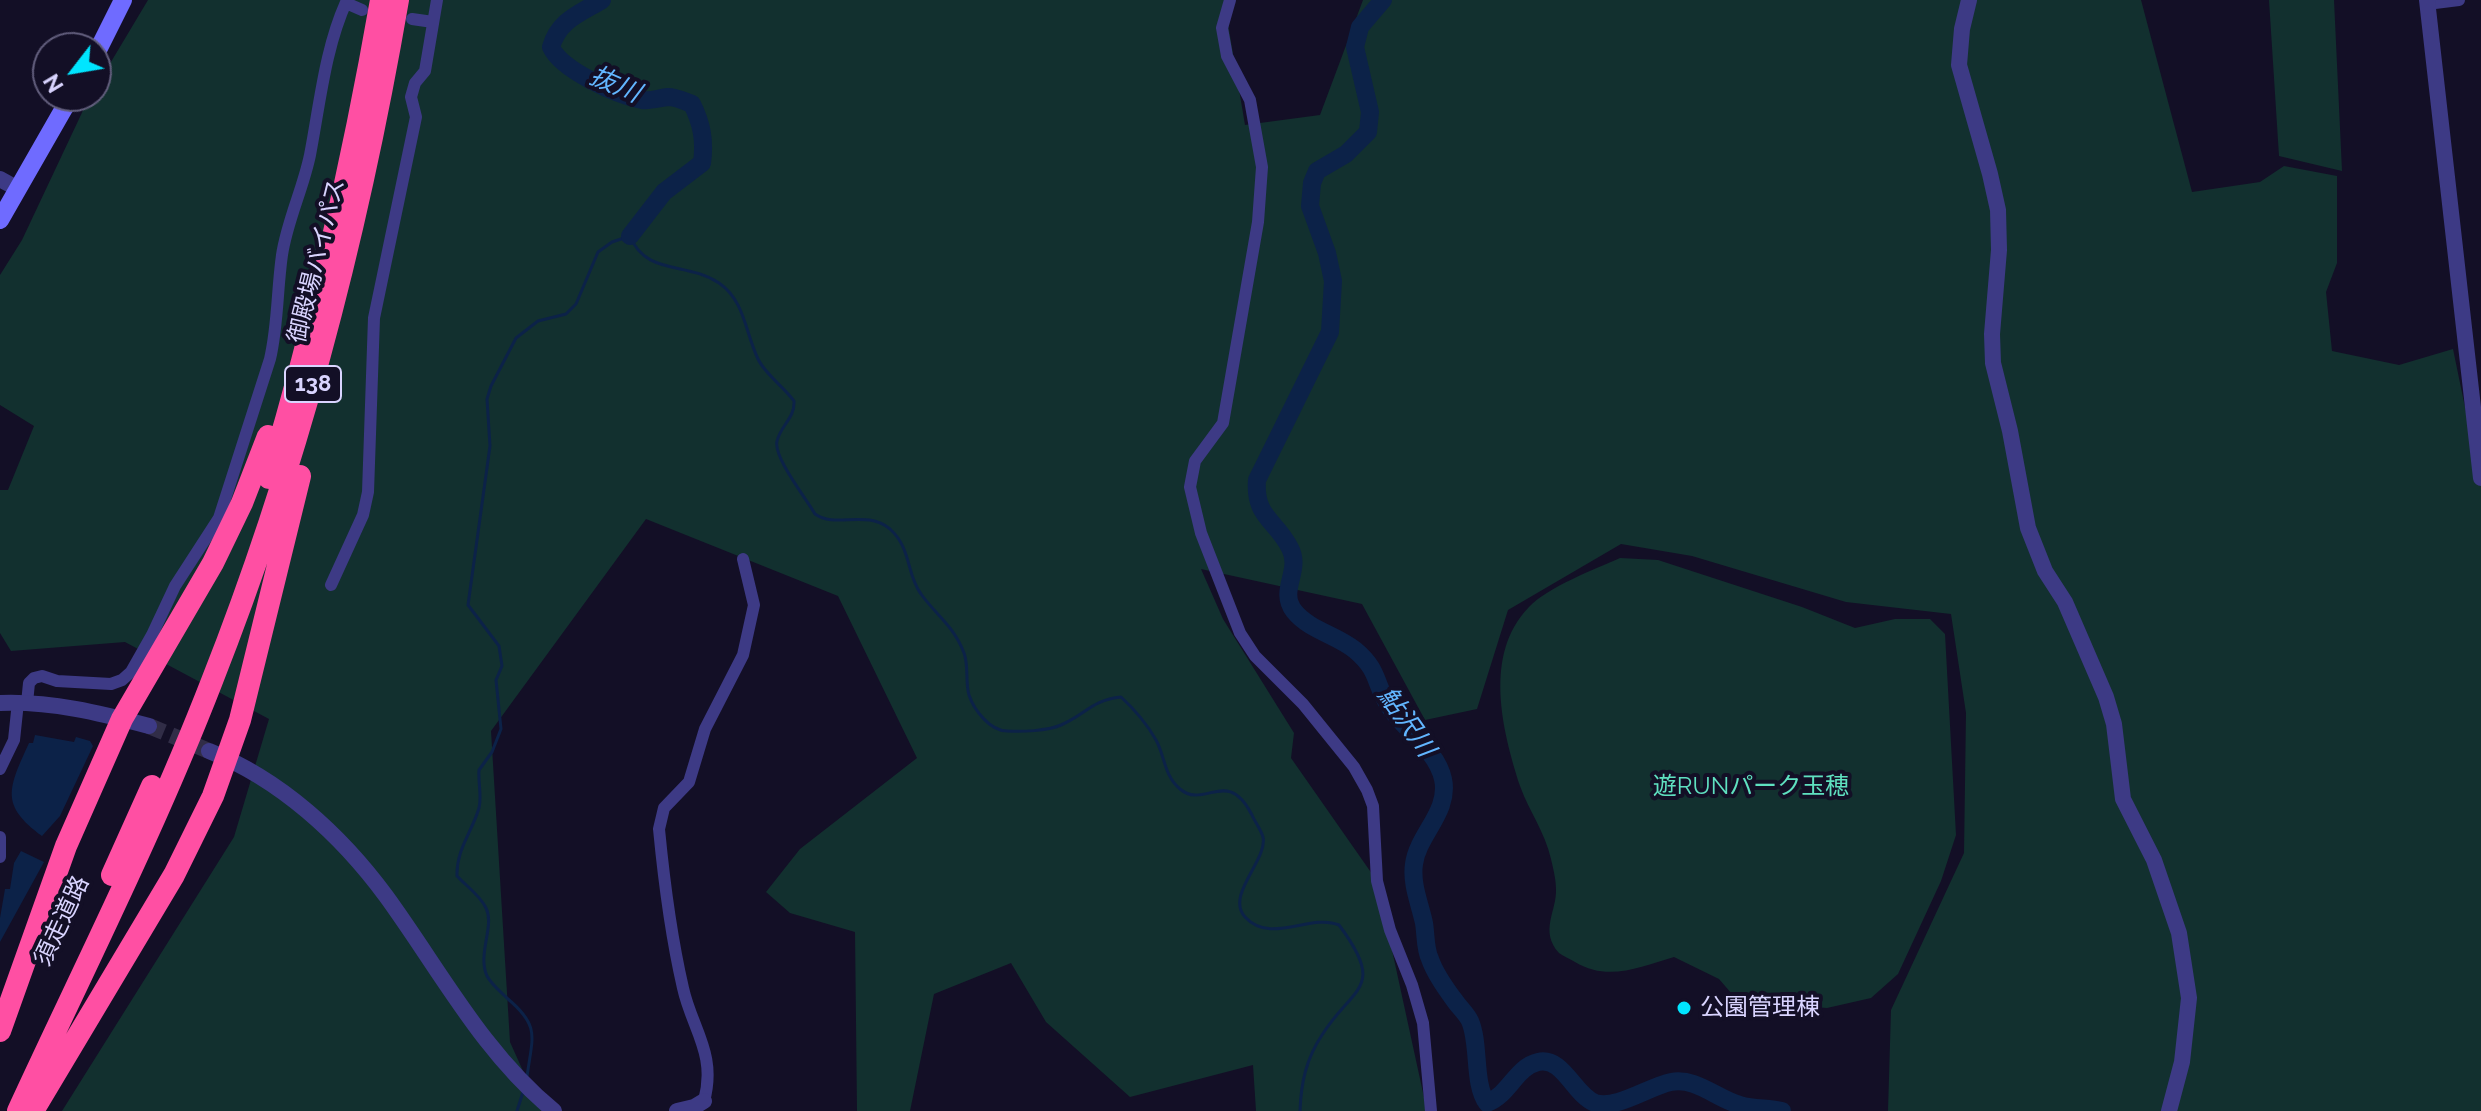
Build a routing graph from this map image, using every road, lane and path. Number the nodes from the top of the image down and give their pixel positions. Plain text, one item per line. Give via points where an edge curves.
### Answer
1 (123, 0) edge
2 (398, 0) edge
3 (437, 0) edge
4 (1230, 0) edge
5 (1969, 0) edge
6 (2459, 0) edge
7 (346, 1) edge
8 (2427, 2) edge
9 (371, 5) edge
10 (412, 19) dead end
11 (433, 22) junction
12 (107, 32) edge
13 (62, 112) edge
14 (0, 179) edge
15 (18, 189) junction
16 (0, 220) edge
17 (332, 242) junction
18 (340, 282) junction
19 (2481, 478) edge
20 (743, 559) dead end
21 (331, 585) dead end
22 (0, 703) edge
23 (23, 703) junction
24 (122, 719) junction
25 (149, 726) tunnel mouth
26 (175, 753) junction
27 (218, 754) junction
28 (0, 769) edge
29 (0, 837) edge
30 (0, 857) edge
31 (0, 1031) edge
32 (704, 1101) joint
33 (2, 1111) edge
34 (18, 1111) edge
35 (33, 1111) edge
36 (554, 1111) edge
37 (677, 1111) edge
38 (1431, 1111) edge
39 (2169, 1111) edge

1 - 12 main road
2 - 18 highway, 御殿場バイパス / 138
3 - 11 street
4 - 38 street via 1222,28 1227,56 1250,100 1262,167 1258,222 1223,423 1195,461 1190,487 1201,533 1240,633 1354,767 1367,790 1373,806 1377,881 1423,1023
5 - 39 street via 1959,65 1998,210 1993,363 2028,528 2106,697 2123,799 2154,860 2179,933 2189,998 2182,1062
6 - 8 street
7 - 9 street
7 - 23 street via 337,20 310,154 282,252 270,359 219,518 175,586 131,672 111,684 34,678
8 - 19 street
9 - 17 highway, 御殿場バイパス / 138
10 - 11 street
11 - 21 street via 425,71 411,97 416,117 374,318 368,492
13 - 15 main road
14 - 15 street
15 - 16 main road
17 - 24 highway via 285,392 242,503
17 - 26 highway, 御殿場バイパス / 138 via 265,492
18 - 26 highway, 御殿場バイパス / 138 via 280,494 229,637
18 - 27 highway via 256,662
20 - 32 street via 754,605 743,655 705,729 689,782 664,808 659,829 683,991 700,1031 708,1072
22 - 23 street
23 - 24 street
23 - 28 street
24 - 25 street
24 - 31 highway via 66,846
26 - 33 highway, 須走道路 / 138
26 - 34 highway, 須走道路 / 138 via 144,844
27 - 35 highway via 213,796 174,875
27 - 36 street via 295,802 342,843 386,896 493,1049
29 - 30 street
32 - 37 street

